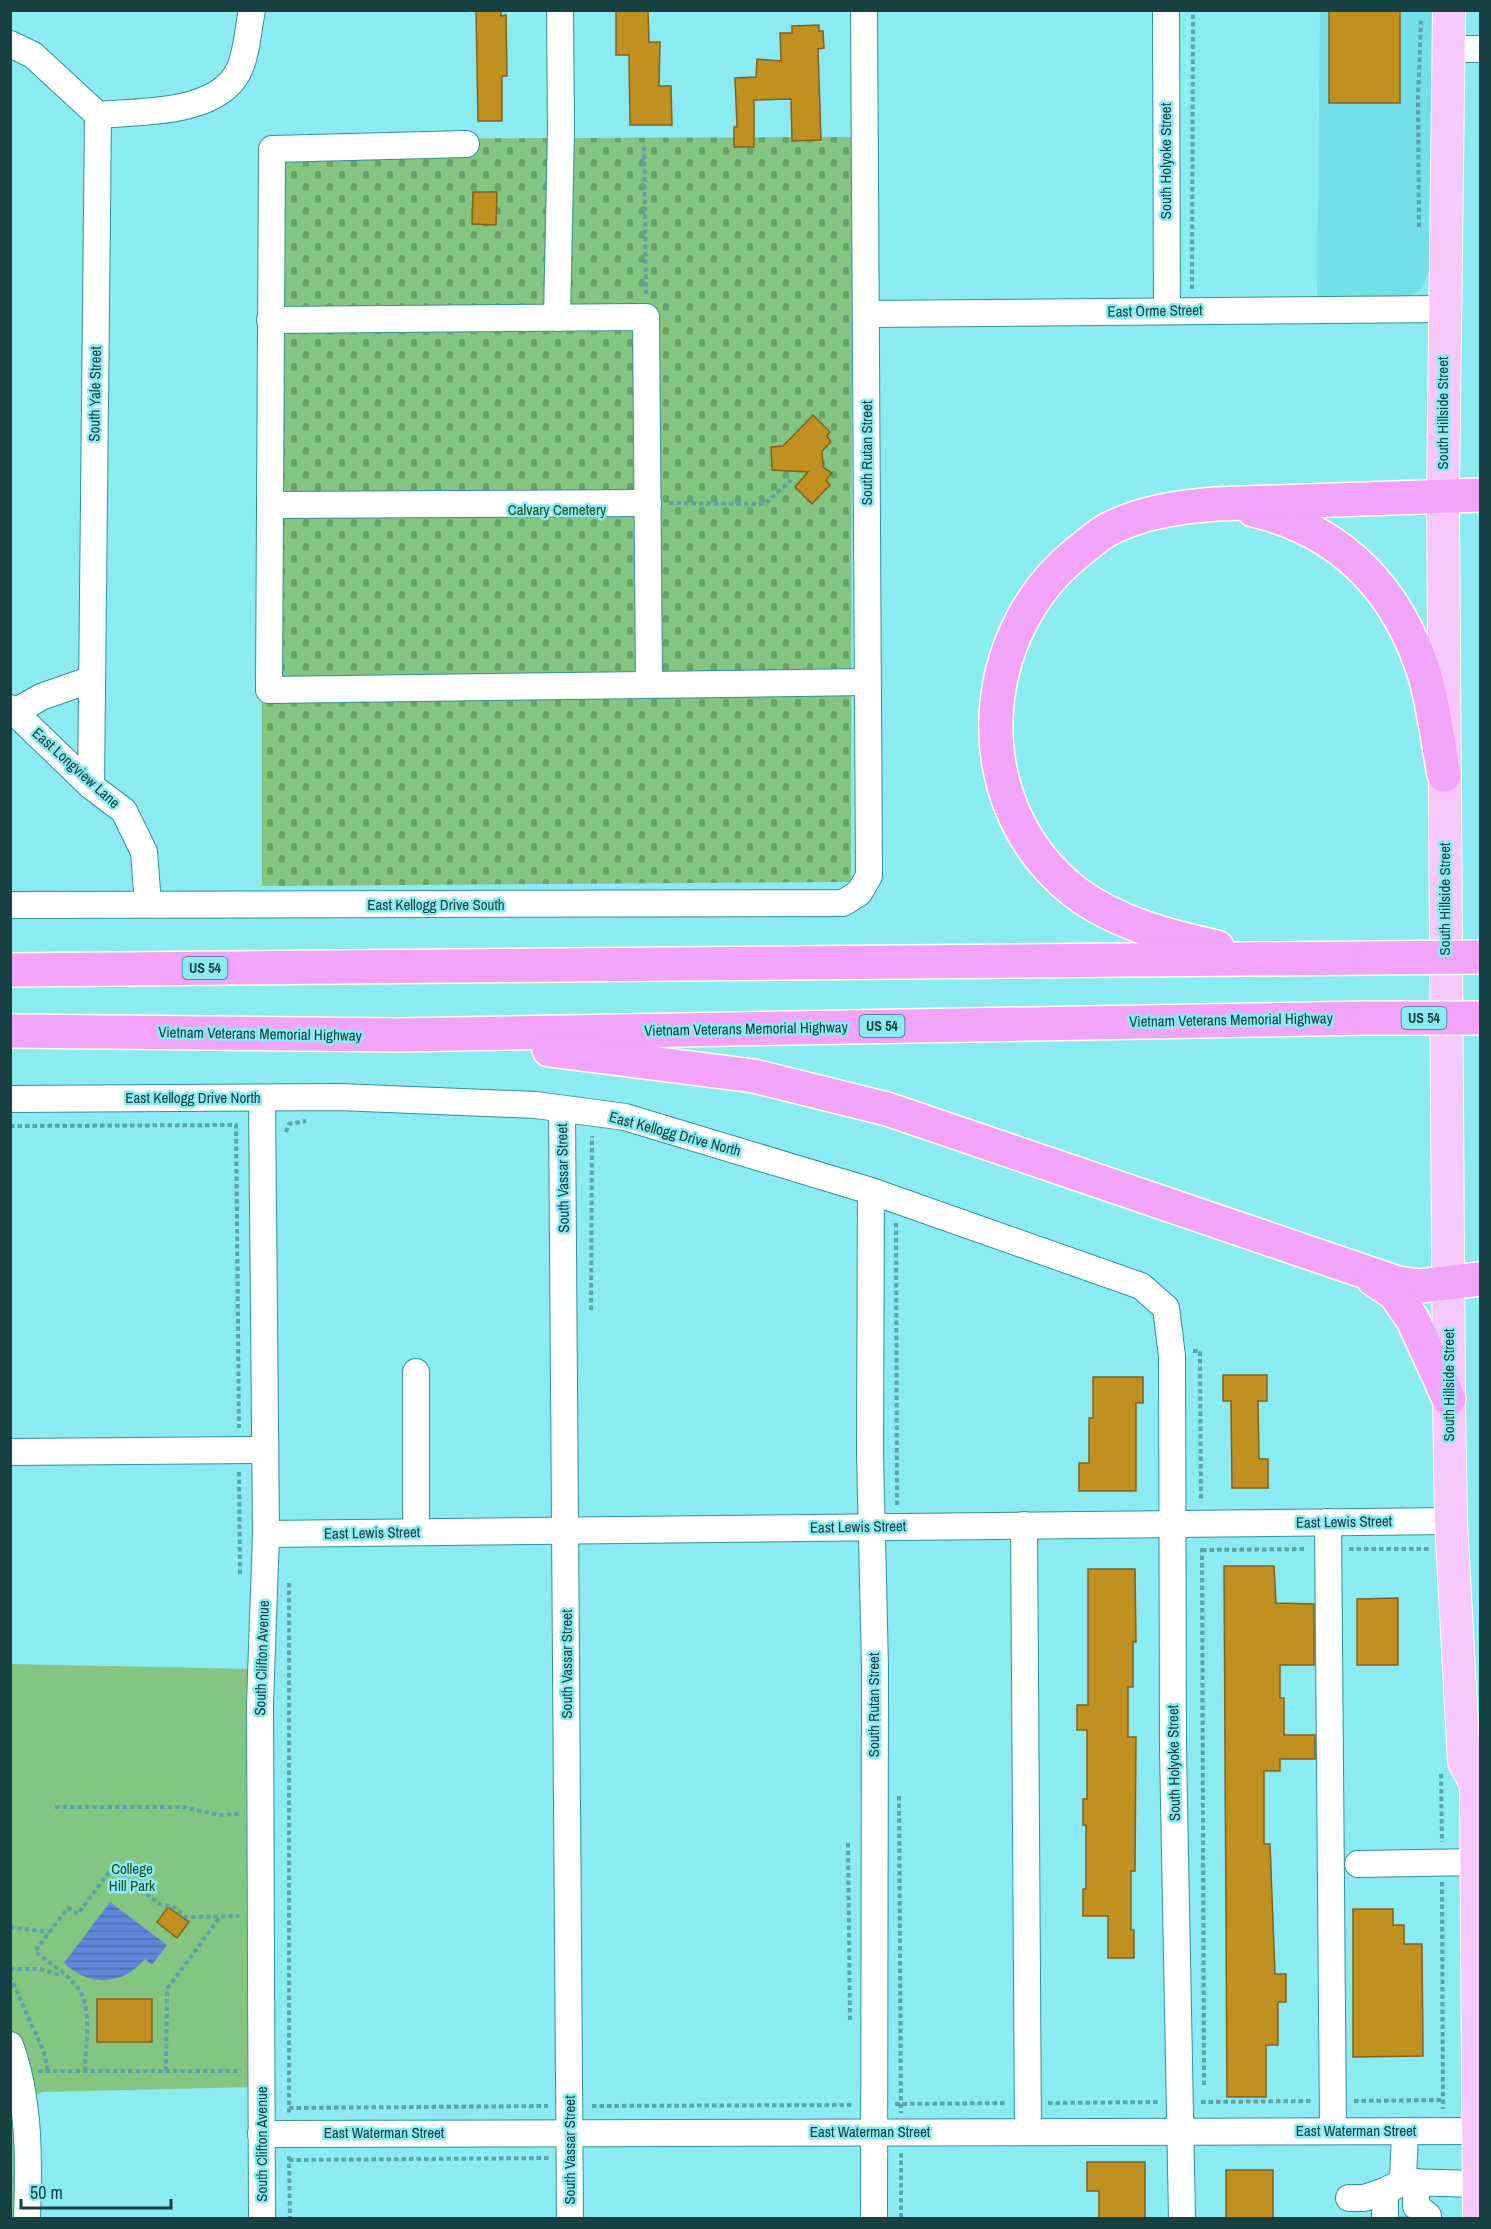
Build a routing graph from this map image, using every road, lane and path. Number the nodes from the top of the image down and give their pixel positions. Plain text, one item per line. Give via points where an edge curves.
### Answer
1 (252, 10) edge
2 (560, 10) edge
3 (864, 10) edge
4 (1166, 10) edge
5 (1193, 10) edge
6 (1422, 10) edge
7 (1449, 10) edge
8 (10, 44) edge
9 (1449, 49) junction
10 (1480, 49) edge
11 (99, 115) junction
12 (466, 144) dead end
13 (644, 147) dead end
14 (1419, 239) dead end
15 (1444, 309) junction
16 (1167, 311) junction
17 (1192, 311) junction
18 (866, 314) junction
19 (646, 317) junction
20 (557, 318) junction
21 (270, 320) junction
22 (791, 480) dead end
23 (1443, 495) junction
24 (1480, 495) edge
25 (648, 503) junction
26 (1216, 504) junction
27 (270, 505) junction
28 (92, 679) junction
29 (867, 682) junction
30 (649, 684) junction
31 (13, 710) edge
32 (1444, 775) junction
33 (91, 786) junction
34 (859, 893) joint
35 (148, 904) junction
36 (10, 905) edge
37 (1260, 957) junction
38 (1480, 957) edge
39 (10, 970) edge
40 (1480, 1017) edge
41 (10, 1031) edge
42 (398, 1035) junction
43 (262, 1098) junction
44 (10, 1099) edge
45 (562, 1109) junction
46 (10, 1126) edge
47 (592, 1136) dead end
48 (871, 1191) junction
49 (1364, 1273) junction
50 (1480, 1279) edge
51 (1449, 1282) junction
52 (1166, 1308) joint
53 (591, 1310) dead end
54 (1189, 1351) dead end
55 (416, 1372) dead end
56 (1449, 1399) junction
57 (252, 1450) junction
58 (10, 1452) edge
59 (1201, 1510) dead end
60 (1451, 1521) junction
61 (1328, 1522) junction
62 (1172, 1524) junction
63 (1024, 1525) junction
64 (872, 1526) junction
65 (566, 1530) junction
66 (416, 1532) junction
67 (266, 1534) junction
68 (1202, 1539) dead end
69 (1329, 1549) junction
70 (1202, 1550) junction
71 (1430, 1560) dead end
72 (1441, 1769) dead end
73 (1478, 1781) edge
74 (55, 1807) dead end
75 (242, 1814) dead end
76 (1478, 1862) edge
77 (1358, 1863) dead end
78 (1442, 1863) junction
79 (261, 1916) junction
80 (220, 1917) junction
81 (10, 1927) edge
82 (50, 1932) junction
83 (10, 1969) edge
84 (10, 1976) edge
85 (64, 1976) junction
86 (10, 2045) edge
87 (20, 2071) junction
88 (48, 2071) junction
89 (85, 2071) junction
90 (261, 2071) junction
91 (166, 2072) junction
92 (1479, 2093) edge
93 (1191, 2130) junction
94 (1028, 2131) junction
95 (1334, 2131) junction
96 (1405, 2131) junction
97 (1443, 2131) junction
98 (1478, 2131) junction
99 (874, 2132) junction
100 (570, 2133) junction
101 (261, 2134) junction
102 (1479, 2184) junction
103 (1349, 2198) dead end
104 (1405, 2202) edge
105 (27, 2218) edge
106 (262, 2218) edge
107 (570, 2218) edge
108 (874, 2218) edge
109 (1182, 2218) edge
110 (1479, 2218) edge

1 - 11 street via 239,71 222,89 192,107
2 - 20 street
3 - 18 street, South Rutan Street
4 - 16 street, South Holyoke Street
5 - 17 path
6 - 14 path
7 - 9 main road, South Hillside Street
8 - 11 street via 33,55
9 - 10 street
9 - 15 main road, South Hillside Street
11 - 28 street, South Yale Street
12 - 21 street via 273,149
13 - 19 path
15 - 17 street, East Orme Street
15 - 23 main road, South Hillside Street
16 - 17 street, East Orme Street
16 - 18 street, East Orme Street
18 - 29 street, South Rutan Street
19 - 20 street
19 - 25 street
20 - 21 street
21 - 27 street
22 - 25 path via 765,504
23 - 24 highway
23 - 26 highway
23 - 32 main road, South Hillside Street
25 - 27 street
25 - 30 street
26 - 32 highway via 1261,512 1303,527 1335,545 1379,584 1403,622 1425,678
26 - 37 highway via 1139,516 1106,531 1062,565 1018,624 1005,655 998,685 996,743 1018,822 1050,868 1076,892 1139,927
27 - 30 street via 269,690
28 - 31 street
28 - 33 street, South Yale Street
29 - 30 street
29 - 34 street, South Rutan Street via 869,876
31 - 33 street, East Longview Lane
32 - 51 main road, South Hillside Street
33 - 35 street, East Longview Lane via 124,811 144,852
34 - 35 street, East Kellogg Drive South via 843,903
35 - 36 street, East Kellogg Drive South
37 - 38 highway, US 54, bridge
37 - 39 highway, US 54 via 1171,961
40 - 42 highway, Vietnam Veterans Memorial Highway / US 54, bridge
41 - 42 highway, Vietnam Veterans Memorial Highway / US 54
42 - 49 highway via 613,1056 765,1079 887,1109
43 - 44 street, East Kellogg Drive North
43 - 45 street, East Kellogg Drive North via 339,1097
43 - 57 street, South Clifton Avenue
45 - 48 street, East Kellogg Drive North via 625,1117
45 - 65 street, South Vassar Street
46 - 57 path via 236,1125
47 - 53 path
48 - 52 street, East Kellogg Drive North via 1142,1286
48 - 64 street, South Rutan Street
49 - 51 highway via 1420,1286
49 - 56 highway via 1395,1294 1413,1320
50 - 51 highway
51 - 56 main road, South Hillside Street
52 - 62 street, South Holyoke Street via 1172,1356
54 - 59 path via 1200,1351
55 - 66 street
56 - 60 main road, South Hillside Street
57 - 58 street
57 - 67 street, South Clifton Avenue
60 - 61 street, East Lewis Street
60 - 73 main road, South Hillside Street via 1464,1762
61 - 62 street, East Lewis Street
61 - 69 street
62 - 63 street, East Lewis Street
62 - 93 street, South Holyoke Street via 1173,1761
63 - 64 street, East Lewis Street
63 - 94 street
64 - 65 street, East Lewis Street
64 - 99 street, South Rutan Street
65 - 66 street, East Lewis Street
65 - 100 street, South Vassar Street
66 - 67 street, East Lewis Street
67 - 79 street, South Clifton Avenue via 260,1702
68 - 70 path
69 - 70 path
69 - 71 path via 1429,1549
69 - 95 street
70 - 93 path via 1204,2078
72 - 78 path
73 - 76 main road, South Hillside Street
74 - 75 path via 183,1807 212,1814
76 - 78 street
76 - 92 main road, South Hillside Street
77 - 78 street
78 - 97 path
79 - 80 path
79 - 90 street, South Clifton Avenue
80 - 82 path via 186,1917 172,1906 161,1905 112,1868 78,1914 68,1908
80 - 91 path via 166,1989
81 - 82 path
82 - 85 path via 35,1952
83 - 85 path
84 - 88 path via 44,2052
85 - 89 path via 76,1986 85,2006
86 - 87 street
87 - 88 path
87 - 105 street via 26,2130
88 - 89 path
89 - 91 path
90 - 91 path
90 - 101 street, South Clifton Avenue
92 - 98 main road, South Hillside Street
93 - 94 street, East Waterman Street
93 - 95 street, East Waterman Street
93 - 109 street, South Holyoke Street
94 - 99 street, East Waterman Street
95 - 96 street, East Waterman Street
96 - 97 street, East Waterman Street
96 - 104 street
97 - 98 street, East Waterman Street
98 - 102 main road, South Hillside Street
99 - 100 street, East Waterman Street
99 - 108 street, South Rutan Street
100 - 101 street, East Waterman Street
100 - 107 street, South Vassar Street
101 - 106 street, South Clifton Avenue
102 - 104 street
102 - 110 main road, South Hillside Street
103 - 104 street

